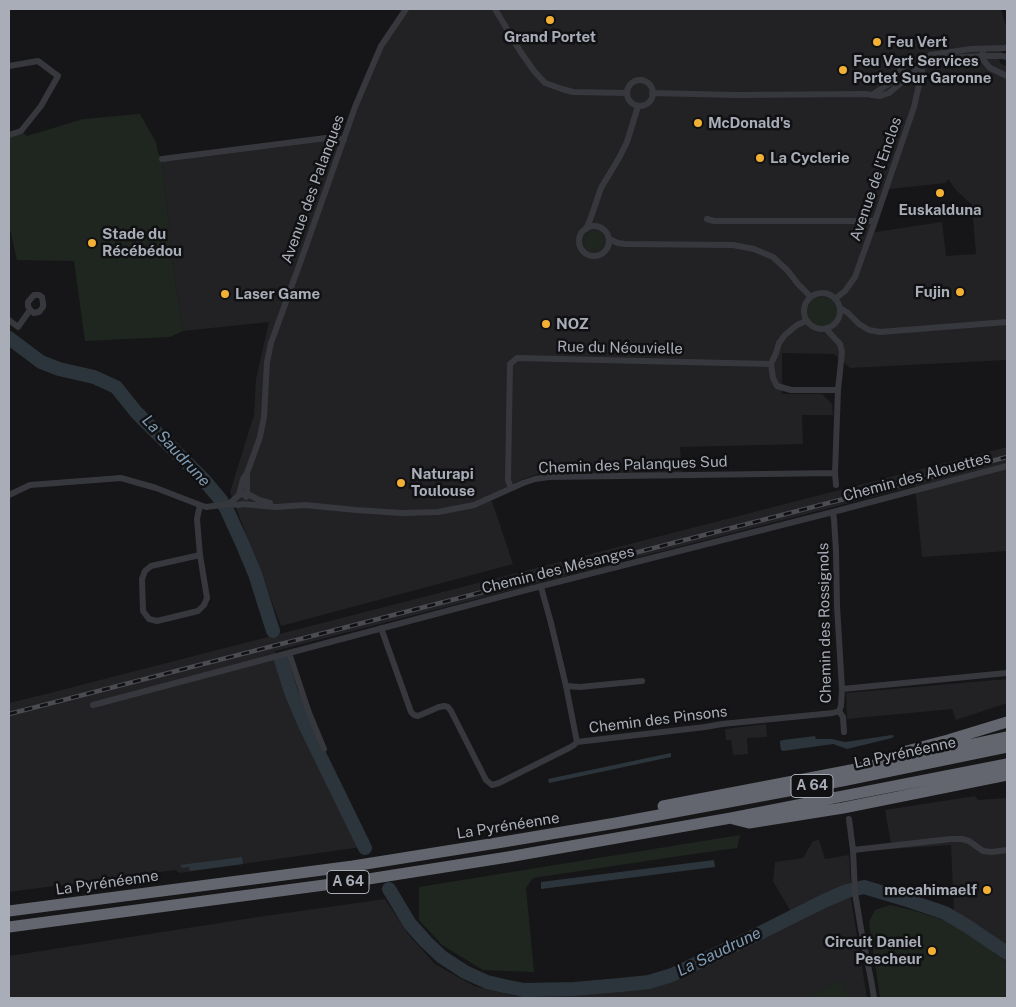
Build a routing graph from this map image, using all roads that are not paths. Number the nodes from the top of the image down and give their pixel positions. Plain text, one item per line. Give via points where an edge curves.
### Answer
1 (406, 9) edge
2 (496, 9) edge
3 (1007, 46) edge
4 (988, 49) junction
5 (982, 56) junction
6 (1007, 57) edge
7 (925, 59) junction
8 (9, 66) edge
9 (1007, 76) edge
10 (627, 93) junction
11 (652, 93) junction
12 (872, 95) junction
13 (638, 106) junction
14 (9, 135) edge
15 (344, 140) junction
16 (162, 159) dead end
17 (594, 206) junction
18 (707, 219) dead end
19 (875, 221) junction
20 (586, 229) junction
21 (602, 229) junction
22 (608, 239) junction
23 (625, 244) junction
24 (607, 249) junction
25 (811, 297) junction
26 (834, 299) junction
27 (840, 308) junction
28 (30, 310) dead end
29 (9, 320) edge
30 (806, 321) junction
31 (1007, 322) edge
32 (826, 329) junction
33 (771, 364) junction
34 (838, 390) junction
35 (1007, 466) edge
36 (246, 473) junction
37 (835, 473) junction
38 (836, 485) dead end
39 (510, 488) junction
40 (246, 494) junction
41 (9, 495) edge
42 (239, 495) junction
43 (229, 504) junction
44 (243, 504) junction
45 (200, 505) junction
46 (288, 505) junction
47 (833, 512) junction
48 (200, 555) junction
49 (541, 587) junction
50 (381, 628) junction
51 (289, 653) junction
52 (1007, 673) edge
53 (642, 680) dead end
54 (566, 686) junction
55 (842, 689) junction
56 (93, 705) dead end
57 (840, 711) junction
58 (1007, 722) edge
59 (844, 732) dead end
60 (1007, 737) edge
61 (577, 742) junction
62 (1007, 747) edge
63 (324, 749) dead end
64 (1007, 764) edge
65 (851, 770) junction
66 (1007, 775) edge
67 (1007, 783) edge
68 (956, 786) junction
69 (731, 818) junction
70 (849, 819) dead end
71 (616, 823) junction
72 (853, 850) junction
73 (1007, 850) edge
74 (9, 911) edge
75 (9, 927) edge
76 (874, 998) edge

1 - 15 street, Avenue des Palanques via 381,46
2 - 10 street via 520,51 545,83 573,92
3 - 4 street
4 - 5 street
4 - 7 street via 930,55
5 - 6 street
5 - 7 street
5 - 9 street via 990,68
7 - 12 street via 913,60 904,66 890,83
7 - 12 street via 915,72 889,93
7 - 19 street, Avenue de l'Enclos via 914,107
8 - 14 street via 38,61 58,76 41,106 21,131
10 - 11 street via 631,83 640,80 649,85
10 - 13 street via 630,101
11 - 12 street
11 - 13 street via 648,103
13 - 17 street via 627,142
15 - 16 street via 326,138
15 - 36 street, Avenue des Palanques via 271,343 264,417
17 - 20 street
17 - 21 street
18 - 19 street
19 - 26 street, Avenue de l'Enclos via 855,277
20 - 21 street via 594,226
20 - 24 street via 579,241 582,250 595,256
21 - 22 street
22 - 23 street
22 - 24 street
23 - 24 street
23 - 25 street via 733,245 754,249 773,257
25 - 26 street via 826,294
25 - 30 street via 805,305
26 - 27 street
27 - 31 street via 869,330 880,332
27 - 32 street via 838,319
28 - 29 street via 18,327
30 - 32 street via 815,328
30 - 33 street via 779,342
32 - 34 street via 840,344 842,352
33 - 34 street via 772,378 777,386 791,390
33 - 39 street, Rue du Néouvielle via 517,358 510,364
34 - 37 street
35 - 47 street, Chemin des Alouettes
36 - 40 street, Avenue des Palanques
36 - 42 street, Avenue des Palanques
37 - 38 street
37 - 39 street, Chemin des Palanques Sud via 549,477
39 - 46 street, Chemin des Palanques Sud via 474,505 438,512 402,513
40 - 42 street, Chemin des Palanques Sud
40 - 44 street, Avenue des Palanques
40 - 46 street, Chemin des Palanques Sud via 259,500
41 - 45 street, Chemin des Palanques Sud via 30,485 121,478
42 - 43 street
43 - 44 street, Chemin des Palanques Sud
43 - 45 street, Chemin des Palanques Sud
44 - 46 street, Chemin des Palanques Sud
45 - 48 street via 196,519
47 - 49 street, Chemin des Mésanges
47 - 55 street, Chemin des Rossignols
48 - 48 street via 151,566 145,571 142,579 143,611 149,619 157,621 198,611 204,605 207,598
49 - 50 street, Chemin des Mésanges
49 - 54 street, Chemin des Pinsons
50 - 51 street, Chemin des Mésanges
50 - 61 street via 411,712 418,716 439,707 448,707 486,780 492,785
51 - 56 street, Chemin des Mésanges
51 - 63 street
52 - 55 street
53 - 54 street
54 - 61 street, Chemin des Pinsons
55 - 57 street, Chemin des Rossignols
57 - 59 street, Chemin des Rossignols
57 - 61 street, Chemin des Pinsons
58 - 65 highway via 861,762
60 - 65 highway
62 - 71 highway, La Pyrénéenne / A 64
64 - 69 highway, La Pyrénéenne / A 64
65 - 71 highway via 623,814
66 - 68 highway
67 - 68 highway via 967,788
68 - 69 highway via 749,823
69 - 75 highway, La Pyrénéenne / A 64 via 362,880
70 - 72 street
71 - 74 highway, La Pyrénéenne / A 64 via 353,866
72 - 73 street via 962,839 983,851
72 - 76 street via 855,893

